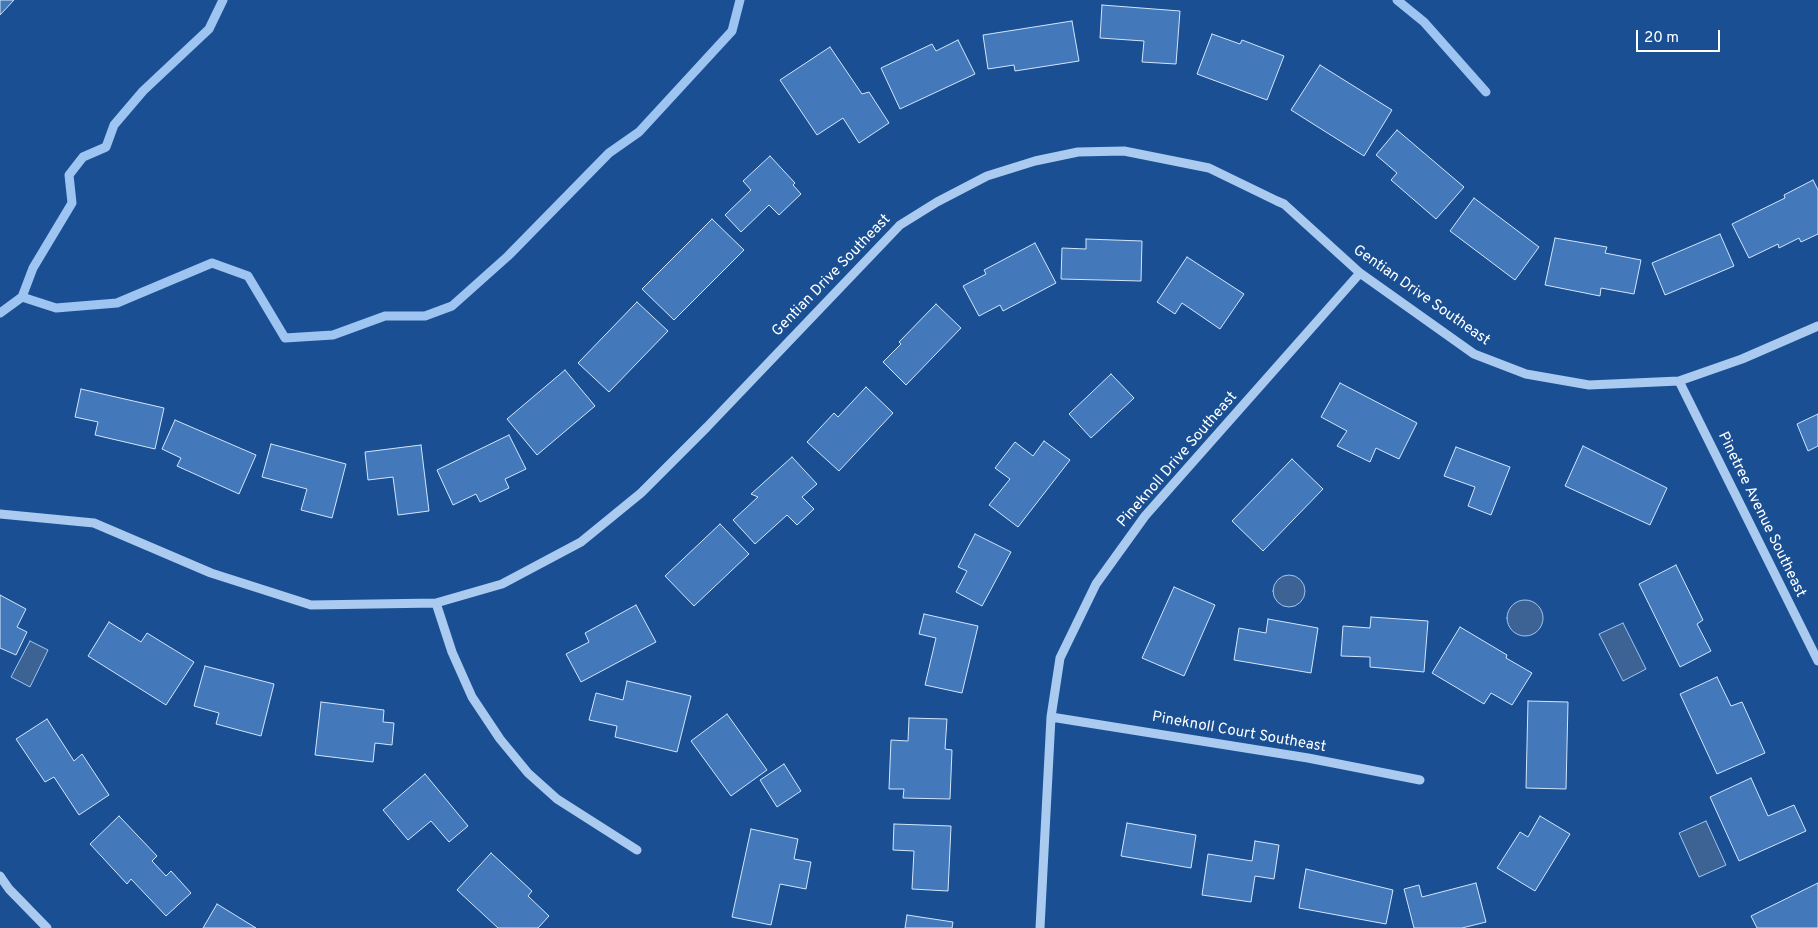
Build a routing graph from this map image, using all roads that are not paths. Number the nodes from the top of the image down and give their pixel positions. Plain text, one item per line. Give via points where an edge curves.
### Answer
1 (1360, 273) junction
2 (1818, 326) edge
3 (1680, 381) junction
4 (0, 514) edge
5 (436, 603) junction
6 (1818, 660) edge
7 (1052, 717) junction
8 (1420, 780) dead end
9 (637, 850) dead end
10 (0, 876) edge
11 (47, 928) edge
12 (1040, 928) edge

1 - 3 street, Gentian Drive Southeast via 1474,354 1526,374 1588,384
1 - 5 street, Gentian Drive Southeast via 1284,204 1209,168 1124,151 1087,152 1035,161 987,176 900,225 640,493 581,542 502,584
1 - 7 street, Pineknoll Drive Southeast via 1145,516 1096,584 1060,658
2 - 3 street, Gentian Drive Southeast via 1742,359
3 - 6 street, Pinetree Avenue Southeast
4 - 5 street, Gentian Drive Southeast via 94,523 211,574 311,605
5 - 9 street via 452,652 472,697 500,739 528,773 557,799
7 - 8 street, Pineknoll Court Southeast via 1308,758
7 - 12 street, Pineknoll Drive Southeast
10 - 11 street

